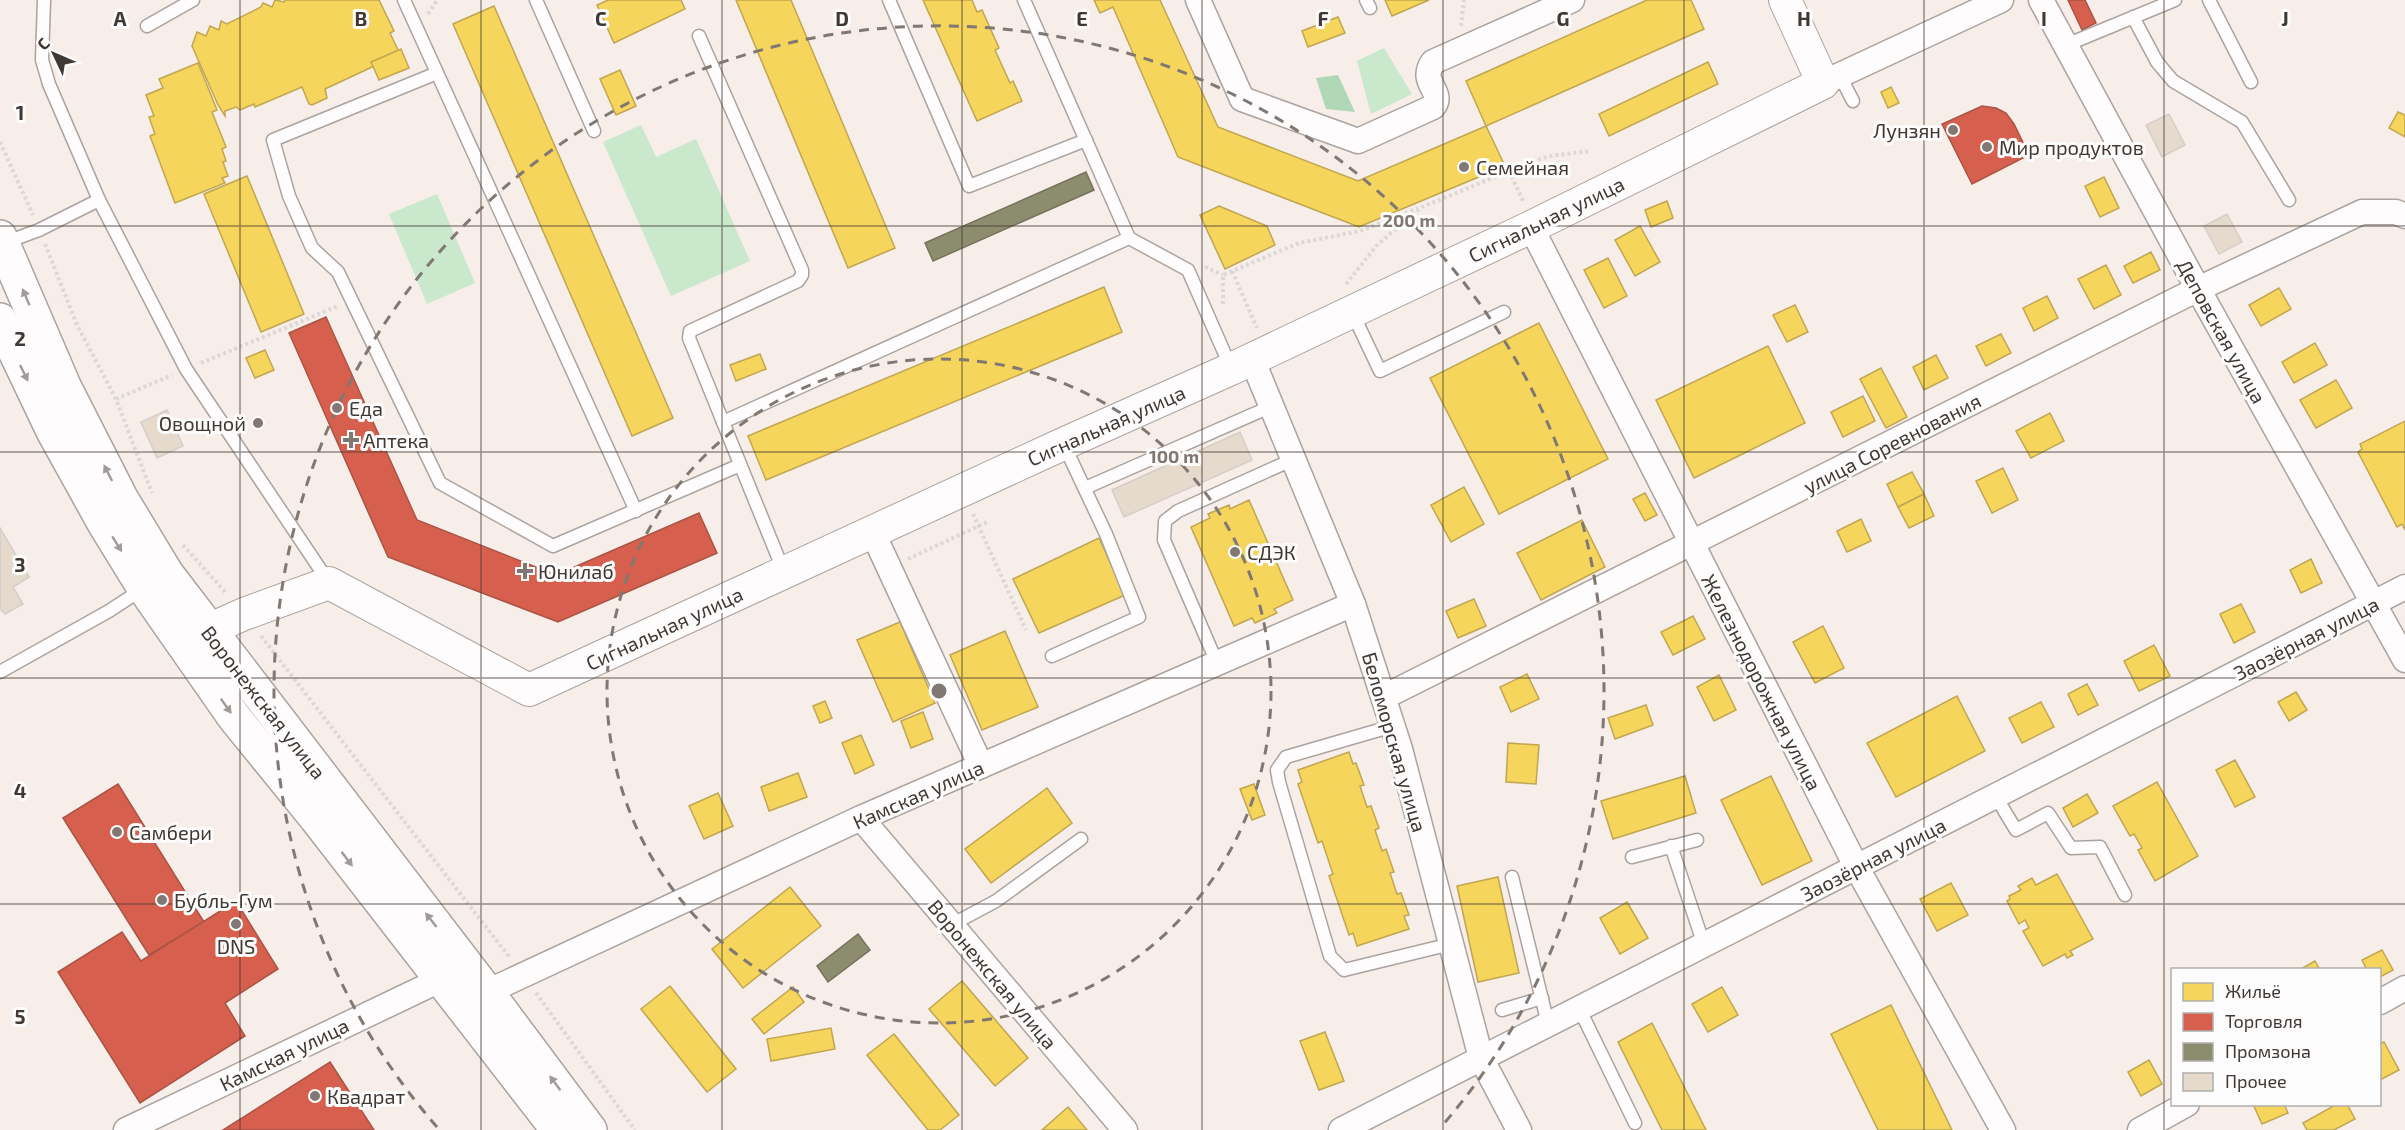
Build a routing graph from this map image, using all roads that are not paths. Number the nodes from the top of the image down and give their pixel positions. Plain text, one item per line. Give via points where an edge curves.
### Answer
1 (44, 0) edge
2 (194, 0) edge
3 (404, 0) edge
4 (536, 0) edge
5 (889, 0) edge
6 (1024, 0) edge
7 (1198, 0) edge
8 (1572, 0) edge
9 (1785, 0) edge
10 (2001, 0) edge
11 (2041, 0) edge
12 (2175, 0) edge
13 (2209, 0) edge
14 (2133, 17) junction
15 (147, 26) dead end
16 (699, 36) dead end
17 (2066, 45) junction
18 (437, 73) junction
19 (1832, 80) junction
20 (2251, 82) dead end
21 (1853, 101) dead end
22 (594, 131) dead end
23 (1086, 140) junction
24 (99, 200) junction
25 (2289, 200) dead end
26 (1527, 215) junction
27 (2405, 216) edge
28 (1129, 238) junction
29 (2, 240) edge
30 (2198, 289) junction
31 (1347, 300) junction
32 (1504, 312) dead end
33 (0, 320) edge
34 (1247, 352) junction
35 (1272, 406) junction
36 (723, 422) junction
37 (1063, 444) junction
38 (1294, 459) junction
39 (740, 465) junction
40 (1084, 488) junction
41 (636, 511) junction
42 (872, 531) junction
43 (1692, 543) junction
44 (784, 572) junction
45 (156, 581) junction
46 (329, 583) junction
47 (2405, 587) edge
48 (2375, 603) junction
49 (1353, 604) junction
50 (208, 630) junction
51 (1052, 656) dead end
52 (2405, 660) edge
53 (1217, 663) junction
54 (0, 672) edge
55 (1384, 697) junction
56 (1393, 726) junction
57 (981, 766) junction
58 (1996, 797) junction
59 (861, 818) junction
60 (1081, 839) dead end
61 (1697, 840) dead end
62 (1671, 846) junction
63 (1632, 857) dead end
64 (1857, 868) junction
65 (1512, 877) dead end
66 (2126, 895) dead end
67 (951, 925) junction
68 (1451, 944) junction
69 (1704, 945) junction
70 (442, 979) junction
71 (2405, 988) edge
72 (487, 992) junction
73 (1542, 998) junction
74 (2381, 1001) edge
75 (1579, 1008) junction
76 (1502, 1010) dead end
77 (1548, 1024) junction
78 (1481, 1058) junction
79 (2183, 1106) edge
80 (1635, 1123) dead end
81 (126, 1130) edge
82 (558, 1130) edge
83 (590, 1130) edge
84 (1125, 1130) edge
85 (1341, 1130) edge
86 (1519, 1130) edge
87 (2003, 1130) edge
88 (2140, 1130) edge

1 - 24 lane via 42,60
2 - 15 lane
3 - 18 lane
4 - 22 lane
5 - 23 lane via 969,186
6 - 23 lane
7 - 8 street via 1242,99 1358,141 1437,102 1428,77 1433,63
9 - 19 street
10 - 19 street, Сигнальная улица
11 - 17 street, Деповская улица
12 - 14 lane
13 - 20 lane
14 - 17 lane
14 - 25 lane via 2165,74 2242,122
16 - 36 lane via 802,270 798,281 690,331 689,338
17 - 30 street, Деповская улица
18 - 41 lane
18 - 41 lane via 273,140 289,196 312,248 338,272 440,483 553,546
19 - 21 lane
19 - 26 street, Сигнальная улица
23 - 28 lane
24 - 29 lane via 39,230
24 - 46 lane via 186,369
26 - 31 street, Сигнальная улица
26 - 43 street, Железнодорожная улица
27 - 30 street, улица Соревнования via 2396,212 2362,212
28 - 34 lane via 1188,270
28 - 36 lane
45 -> 29 main road, Воронежская улица via 121,498 65,388
30 - 43 street, улица Соревнования
30 - 48 street, Деповская улица
31 - 32 lane via 1380,371
31 - 34 street, Сигнальная улица
33 -> 45 main road, Воронежская улица via 52,431 98,514
34 - 35 street, Беломорская улица
34 - 37 street, Сигнальная улица
35 - 38 street, Беломорская улица
35 - 40 lane
36 - 39 lane
37 - 40 lane
37 - 42 street, Сигнальная улица
38 - 49 street, Беломорская улица
38 - 53 lane via 1178,511 1165,521 1164,540
39 - 41 lane
39 - 44 lane
40 - 51 lane via 1139,617
42 - 44 street, Сигнальная улица
42 - 57 street
43 - 55 street, улица Соревнования
43 - 64 street, Железнодорожная улица
44 - 46 street, Сигнальная улица via 529,690
45 - 50 main road, Воронежская улица
45 - 54 lane
45 -> 70 main road, Воронежская улица via 234,717
46 - 50 street
47 - 48 street, Заозёрная улица
48 - 52 street, Деповская улица
48 - 58 street, Заозёрная улица
49 - 53 street, Камская улица
49 - 55 street, Беломорская улица
72 -> 50 main road, Воронежская улица
53 - 57 street, Камская улица
55 - 56 street, Беломорская улица
56 - 68 street, Беломорская улица
56 - 68 lane via 1286,756 1277,770 1279,782 1330,956 1344,970
57 - 59 street, Камская улица
58 - 64 street, Заозёрная улица
58 - 66 lane via 2016,830 2048,813 2071,848 2100,847
59 - 67 street, Воронежская улица
59 - 72 street, Камская улица
60 - 67 lane via 996,901
61 - 62 lane
62 - 63 lane
62 - 69 lane
64 - 69 street, Заозёрная улица
64 - 87 street, Железнодорожная улица
65 - 73 lane
67 - 84 street, Воронежская улица
68 - 78 street, Беломорская улица
69 - 75 street, Заозёрная улица
70 - 81 street, Камская улица
70 - 82 main road, Воронежская улица
71 - 74 street
83 -> 72 main road, Воронежская улица
73 - 76 lane
73 - 77 lane
75 - 77 street, Заозёрная улица
75 - 80 lane
77 - 78 street, Заозёрная улица
78 - 85 street, Заозёрная улица
78 - 86 street, Беломорская улица
79 - 88 street

